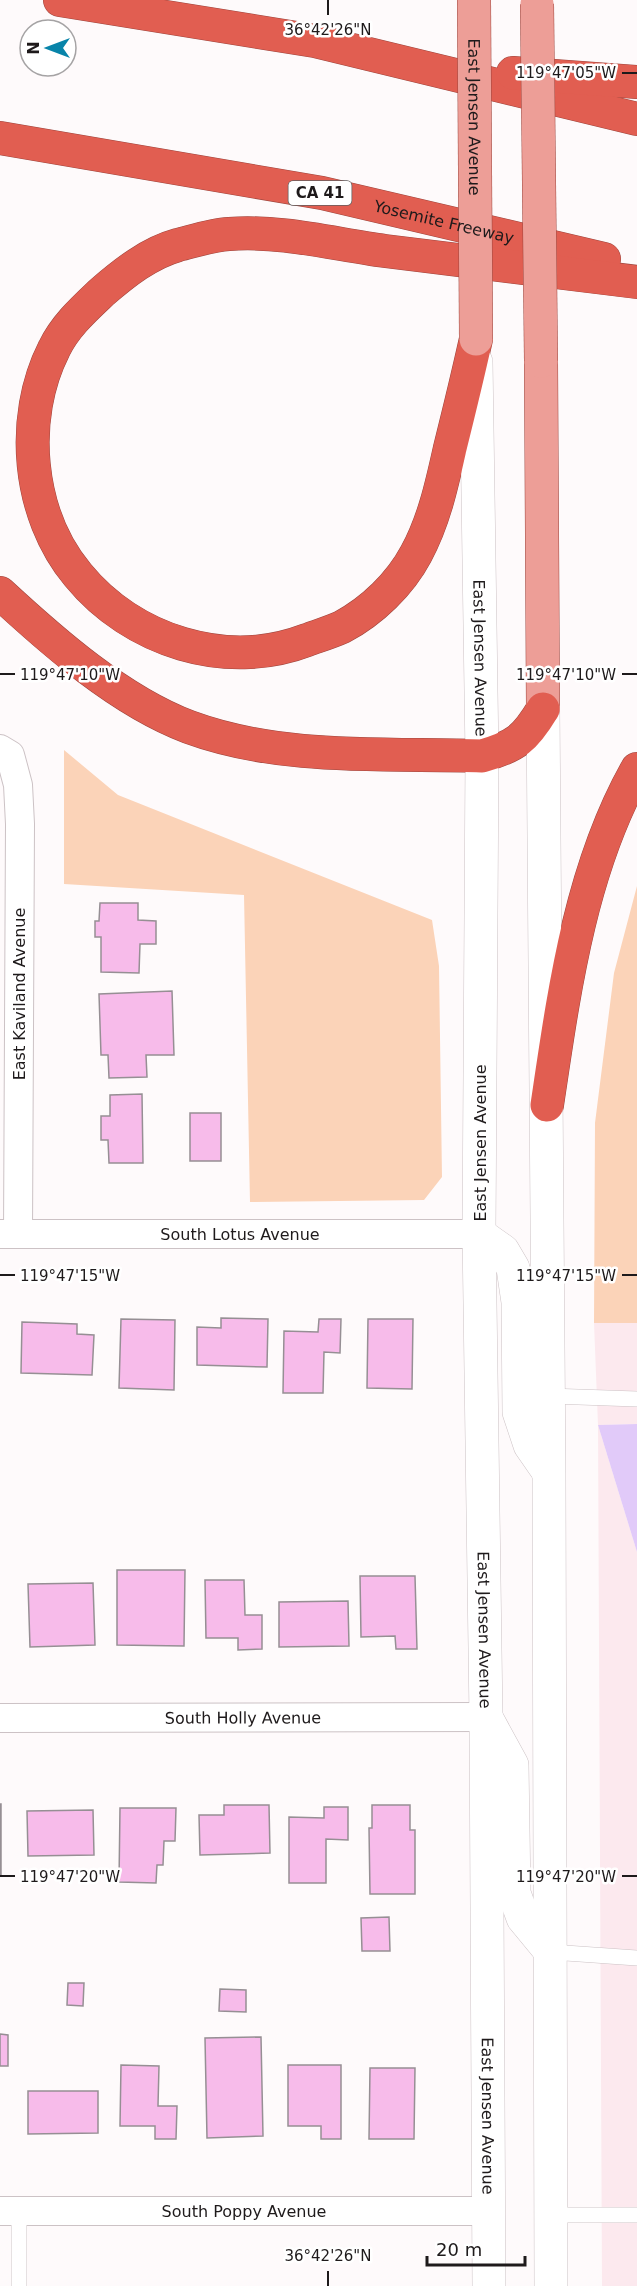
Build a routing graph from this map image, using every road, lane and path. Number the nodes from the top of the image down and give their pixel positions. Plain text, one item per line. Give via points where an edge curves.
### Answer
1 (60, 0) edge
2 (474, 0) edge
3 (537, 1) edge
4 (410, 64) junction
5 (637, 82) edge
6 (637, 119) edge
7 (0, 138) edge
8 (637, 267) edge
9 (637, 282) edge
10 (476, 339) junction
11 (0, 593) edge
12 (543, 709) junction
13 (5, 752) edge
14 (482, 756) junction
15 (637, 769) edge
16 (10, 996) edge
17 (547, 1105) junction
18 (9, 1234) edge
19 (479, 1234) junction
20 (549, 1396) junction
21 (637, 1399) edge
22 (549, 1472) junction
23 (486, 1717) junction
24 (0, 1718) edge
25 (551, 1952) junction
26 (637, 1958) edge
27 (10, 2211) edge
28 (489, 2211) junction
29 (551, 2215) junction
30 (637, 2215) edge
31 (19, 2286) edge
32 (489, 2286) edge
33 (551, 2286) edge

1 - 4 highway via 315,41
2 - 10 main road, East Jensen Avenue, bridge
3 - 12 main road, bridge
4 - 5 highway
4 - 6 highway
7 - 8 highway, Yosemite Freeway / CA 41 via 322,194
9 - 10 highway via 279,235 227,234 174,246 139,263 106,289 77,315 54,348 37,394 32,437 36,481 58,545 77,574 109,606 140,627 170,640 216,652 262,651 297,644 342,627 383,598 414,557 430,524
10 - 14 main road, East Jensen Avenue
11 - 14 highway via 85,666 148,708 188,727 240,742 311,751
12 - 14 highway via 530,731 508,748
12 - 17 main road
13 - 16 street, East Kaviland Avenue via 18,785 20,824
14 - 19 main road, East Jensen Avenue
15 - 17 highway via 622,795 588,891 564,993
16 - 18 street, East Kaviland Avenue
17 - 20 main road
18 - 19 street, South Lotus Avenue
19 - 22 main road via 502,1251 513,1268 518,1302 519,1412 530,1445
19 - 23 main road, East Jensen Avenue
20 - 21 lane
20 - 22 main road
22 - 25 main road
23 - 24 street, South Holly Avenue
23 - 25 main road via 512,1765 514,1893 523,1918
23 - 28 main road, East Jensen Avenue
25 - 26 lane
25 - 29 main road
27 - 28 street, South Poppy Avenue
27 - 31 lane
28 - 32 main road, East Jensen Avenue
29 - 30 lane
29 - 33 main road

